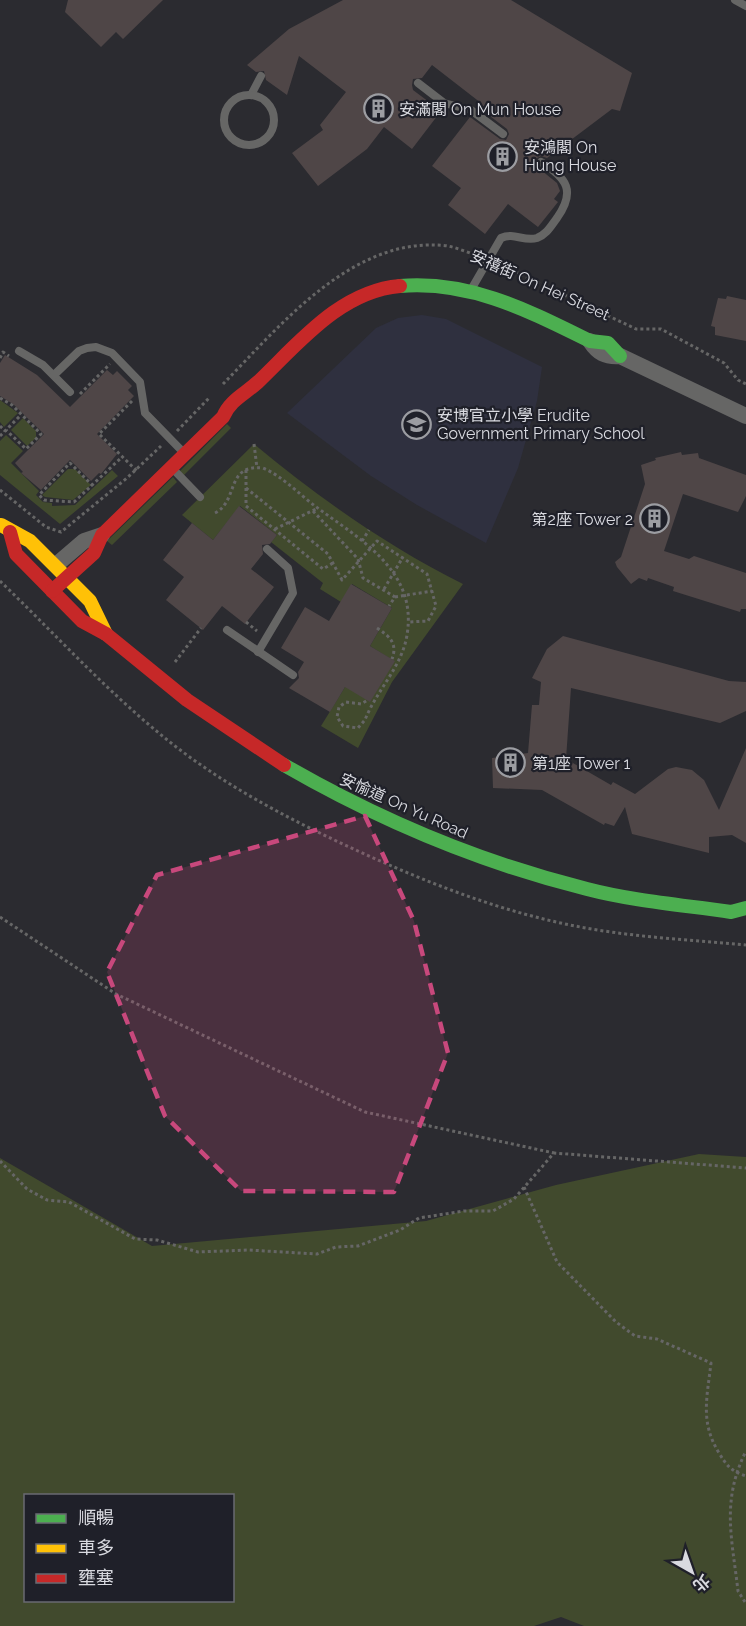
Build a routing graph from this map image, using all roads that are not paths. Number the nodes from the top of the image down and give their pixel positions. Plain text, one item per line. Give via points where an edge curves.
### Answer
1 (735, 0) edge
2 (746, 6) edge
3 (261, 76) dead end
4 (418, 83) dead end
5 (251, 95) junction
6 (503, 134) dead end
7 (541, 162) dead end
8 (472, 288) junction
9 (590, 341) joint
10 (19, 351) dead end
11 (54, 375) junction
12 (248, 393) joint
13 (74, 394) road end
14 (746, 416) edge
15 (223, 417) joint
16 (185, 453) junction
17 (171, 467) junction
18 (200, 497) dead end
19 (5, 528) edge
20 (102, 535) joint
21 (267, 549) dead end
22 (61, 571) junction
23 (41, 579) junction
24 (52, 591) junction
25 (227, 630) dead end
26 (106, 634) junction
27 (258, 652) junction
28 (293, 675) dead end
29 (746, 908) edge
30 (731, 912) junction
31 (746, 923) edge

1 - 2 lane
3 - 5 lane
4 - 6 lane via 444,103 471,110
5 - 5 lane via 265,101 274,122 262,141 247,144 232,139 224,118 236,98
7 - 8 lane via 565,182 568,195 563,210 540,237 506,236 497,242
8 - 9 street, 安禧街 On Hei Street
8 - 12 street, 安禧街 On Hei Street via 412,284 358,299 312,329
9 - 14 street, 安禧街 On Hei Street via 596,351 608,357 620,356
10 - 11 lane
11 - 13 lane
11 - 16 lane via 79,351 104,349 140,381 145,413
12 - 15 street, 安禧街 On Hei Street via 244,406 235,415
15 - 16 street, 安禧街 On Hei Street
16 - 17 street, 安禧街 On Hei Street
17 - 18 lane
17 - 20 street, 安禧街 On Hei Street
19 - 22 street, 安愉道 On Yu Road via 30,541
19 - 23 street, 安愉道 On Yu Road via 16,554
20 - 22 street, 安禧街 On Hei Street via 84,541
21 - 27 lane via 288,568 292,593
22 - 23 street, 安禧街 On Hei Street
22 - 24 street, 安禧街 On Hei Street
22 - 26 street, 安愉道 On Yu Road via 90,601
23 - 24 street, 安愉道 On Yu Road
24 - 26 street, 安愉道 On Yu Road via 82,621
25 - 27 lane
26 - 30 street, 安愉道 On Yu Road via 187,700 261,751 338,796 428,839 589,891
27 - 28 lane
29 - 30 street, 安愉道 On Yu Road
30 - 31 street, 安愉道 On Yu Road

